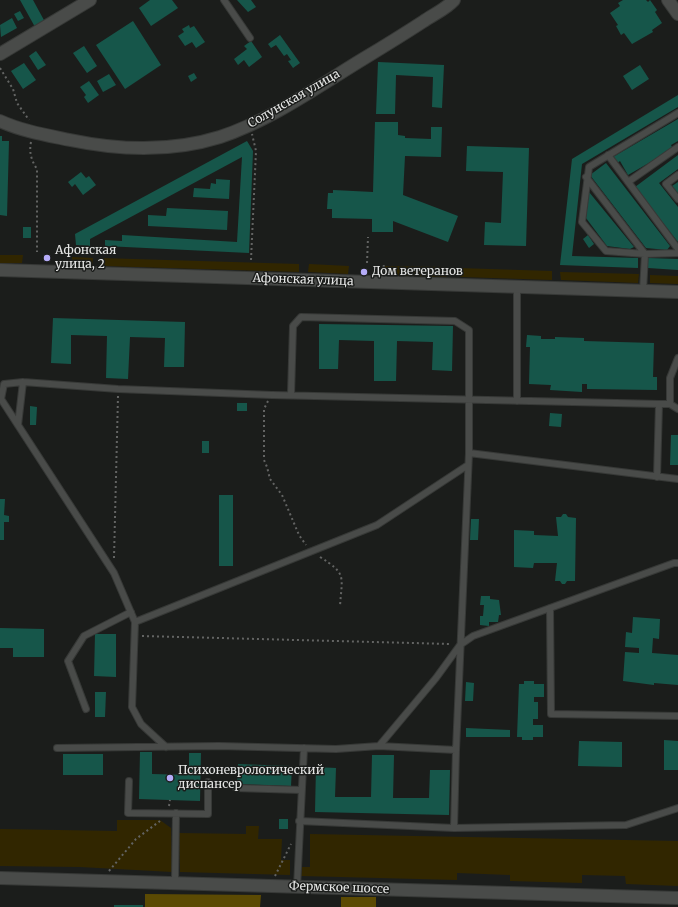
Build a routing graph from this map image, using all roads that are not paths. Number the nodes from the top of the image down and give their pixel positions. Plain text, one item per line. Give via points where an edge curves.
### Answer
1 (90, 0) edge
2 (224, 0) edge
3 (454, 0) edge
4 (668, 0) edge
5 (678, 14) edge
6 (250, 38) dead end
7 (0, 54) edge
8 (678, 113) edge
9 (0, 121) edge
10 (678, 147) edge
11 (608, 155) junction
12 (678, 175) edge
13 (586, 177) junction
14 (628, 182) junction
15 (678, 199) edge
16 (678, 249) edge
17 (678, 253) edge
18 (645, 254) junction
19 (0, 270) edge
20 (517, 287) junction
21 (643, 291) junction
22 (678, 292) edge
23 (678, 358) edge
24 (670, 378) junction
25 (678, 378) edge
26 (23, 382) junction
27 (291, 395) junction
28 (468, 401) junction
29 (517, 401) junction
30 (659, 404) junction
31 (670, 404) junction
32 (678, 409) edge
33 (18, 425) junction
34 (469, 453) junction
35 (468, 465) junction
36 (657, 477) junction
37 (678, 479) edge
38 (678, 563) edge
39 (550, 608) junction
40 (130, 612) junction
41 (135, 622) junction
42 (460, 644) junction
43 (86, 709) dead end
44 (678, 716) edge
45 (379, 746) junction
46 (166, 747) junction
47 (57, 748) dead end
48 (304, 748) junction
49 (456, 750) junction
50 (128, 781) dead end
51 (208, 782) dead end
52 (236, 788) dead end
53 (301, 790) junction
54 (678, 808) edge
55 (176, 813) junction
56 (299, 824) junction
57 (454, 828) junction
58 (0, 878) edge
59 (175, 883) junction
60 (297, 887) junction
61 (678, 898) edge

1 - 7 street
2 - 6 lane
3 - 9 street, Солунская улица via 383,47 279,110 220,137 196,143 139,148 87,143 17,128
4 - 5 street
8 - 11 lane
10 - 14 lane
11 - 13 lane via 589,167
11 - 14 lane
12 - 15 lane via 666,184
13 - 18 lane
13 - 18 lane via 582,222 606,251
14 - 16 lane
17 - 18 lane
18 - 21 lane
19 - 20 street, Афонская улица
20 - 21 street, Афонская улица
20 - 29 lane
21 - 22 street, Афонская улица
23 - 24 lane
24 - 25 lane
24 - 31 lane
26 - 27 lane via 118,389
26 - 33 lane
26 - 33 lane via 4,384 1,390 1,399
27 - 28 lane
27 - 28 lane via 293,326 300,317 454,321 468,330
28 - 29 lane
28 - 34 lane
29 - 30 lane
30 - 31 lane
30 - 36 lane
31 - 32 lane
33 - 40 lane via 114,573
34 - 35 lane
34 - 36 lane
35 - 41 lane via 376,525
35 - 42 lane
36 - 37 lane
38 - 39 lane
39 - 42 lane via 474,636
39 - 44 lane via 551,714
40 - 41 lane
40 - 43 lane via 84,636 68,661
41 - 46 lane via 132,707 141,724
42 - 45 lane via 436,678
42 - 49 lane
45 - 48 lane
45 - 49 lane
46 - 47 lane
46 - 48 lane
48 - 53 lane
49 - 57 lane
50 - 55 lane via 128,813
51 - 55 lane via 208,814
52 - 53 lane
53 - 56 lane
54 - 57 lane via 626,825
55 - 59 lane
56 - 57 lane
56 - 60 lane
58 - 59 street, Фермское шоссе
59 - 60 street, Фермское шоссе
60 - 61 street, Фермское шоссе

